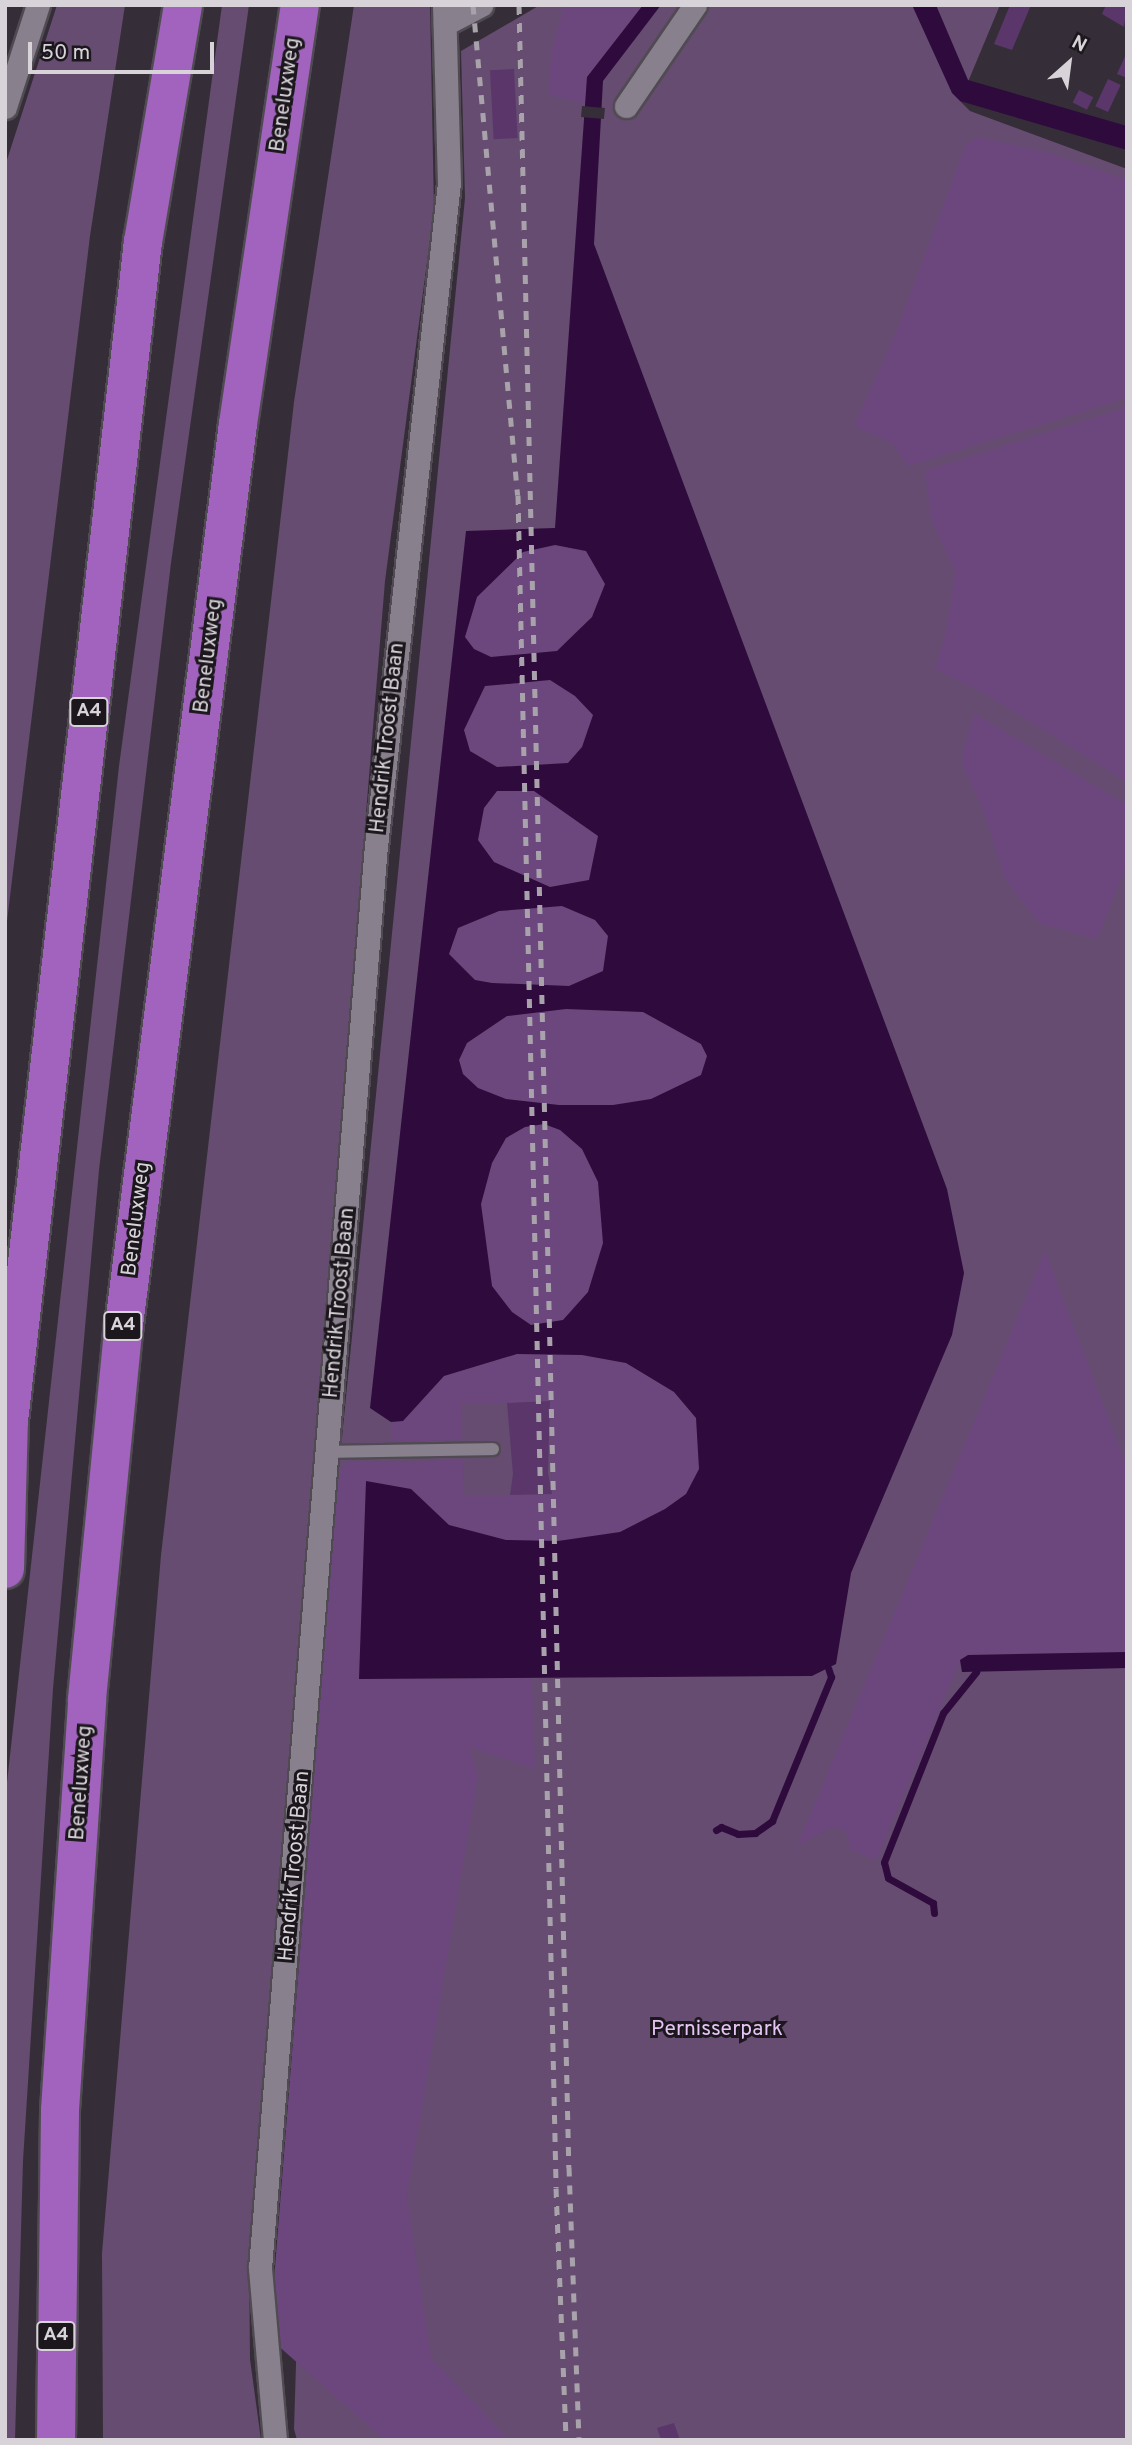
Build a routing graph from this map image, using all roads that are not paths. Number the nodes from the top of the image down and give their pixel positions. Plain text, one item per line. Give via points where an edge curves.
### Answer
1 (38, 5) edge
2 (183, 5) edge
3 (300, 5) edge
4 (481, 5) edge
5 (695, 5) edge
6 (445, 15) edge
7 (626, 106) dead end
8 (5, 107) edge
9 (7, 1430) edge
10 (493, 1450) dead end
11 (328, 1452) junction
12 (5, 1569) edge
13 (56, 2440) edge
14 (275, 2440) edge

1 - 8 street
2 - 9 highway, A4 via 143,242
3 - 13 highway, Beneluxweg / A4 via 238,424 124,1325 87,1699 60,2110
4 - 6 street
5 - 7 street
6 - 11 street, Hendrik Troost Baan via 449,183 376,846
9 - 12 highway, A4
10 - 11 lane
11 - 14 street, Hendrik Troost Baan via 260,2267

